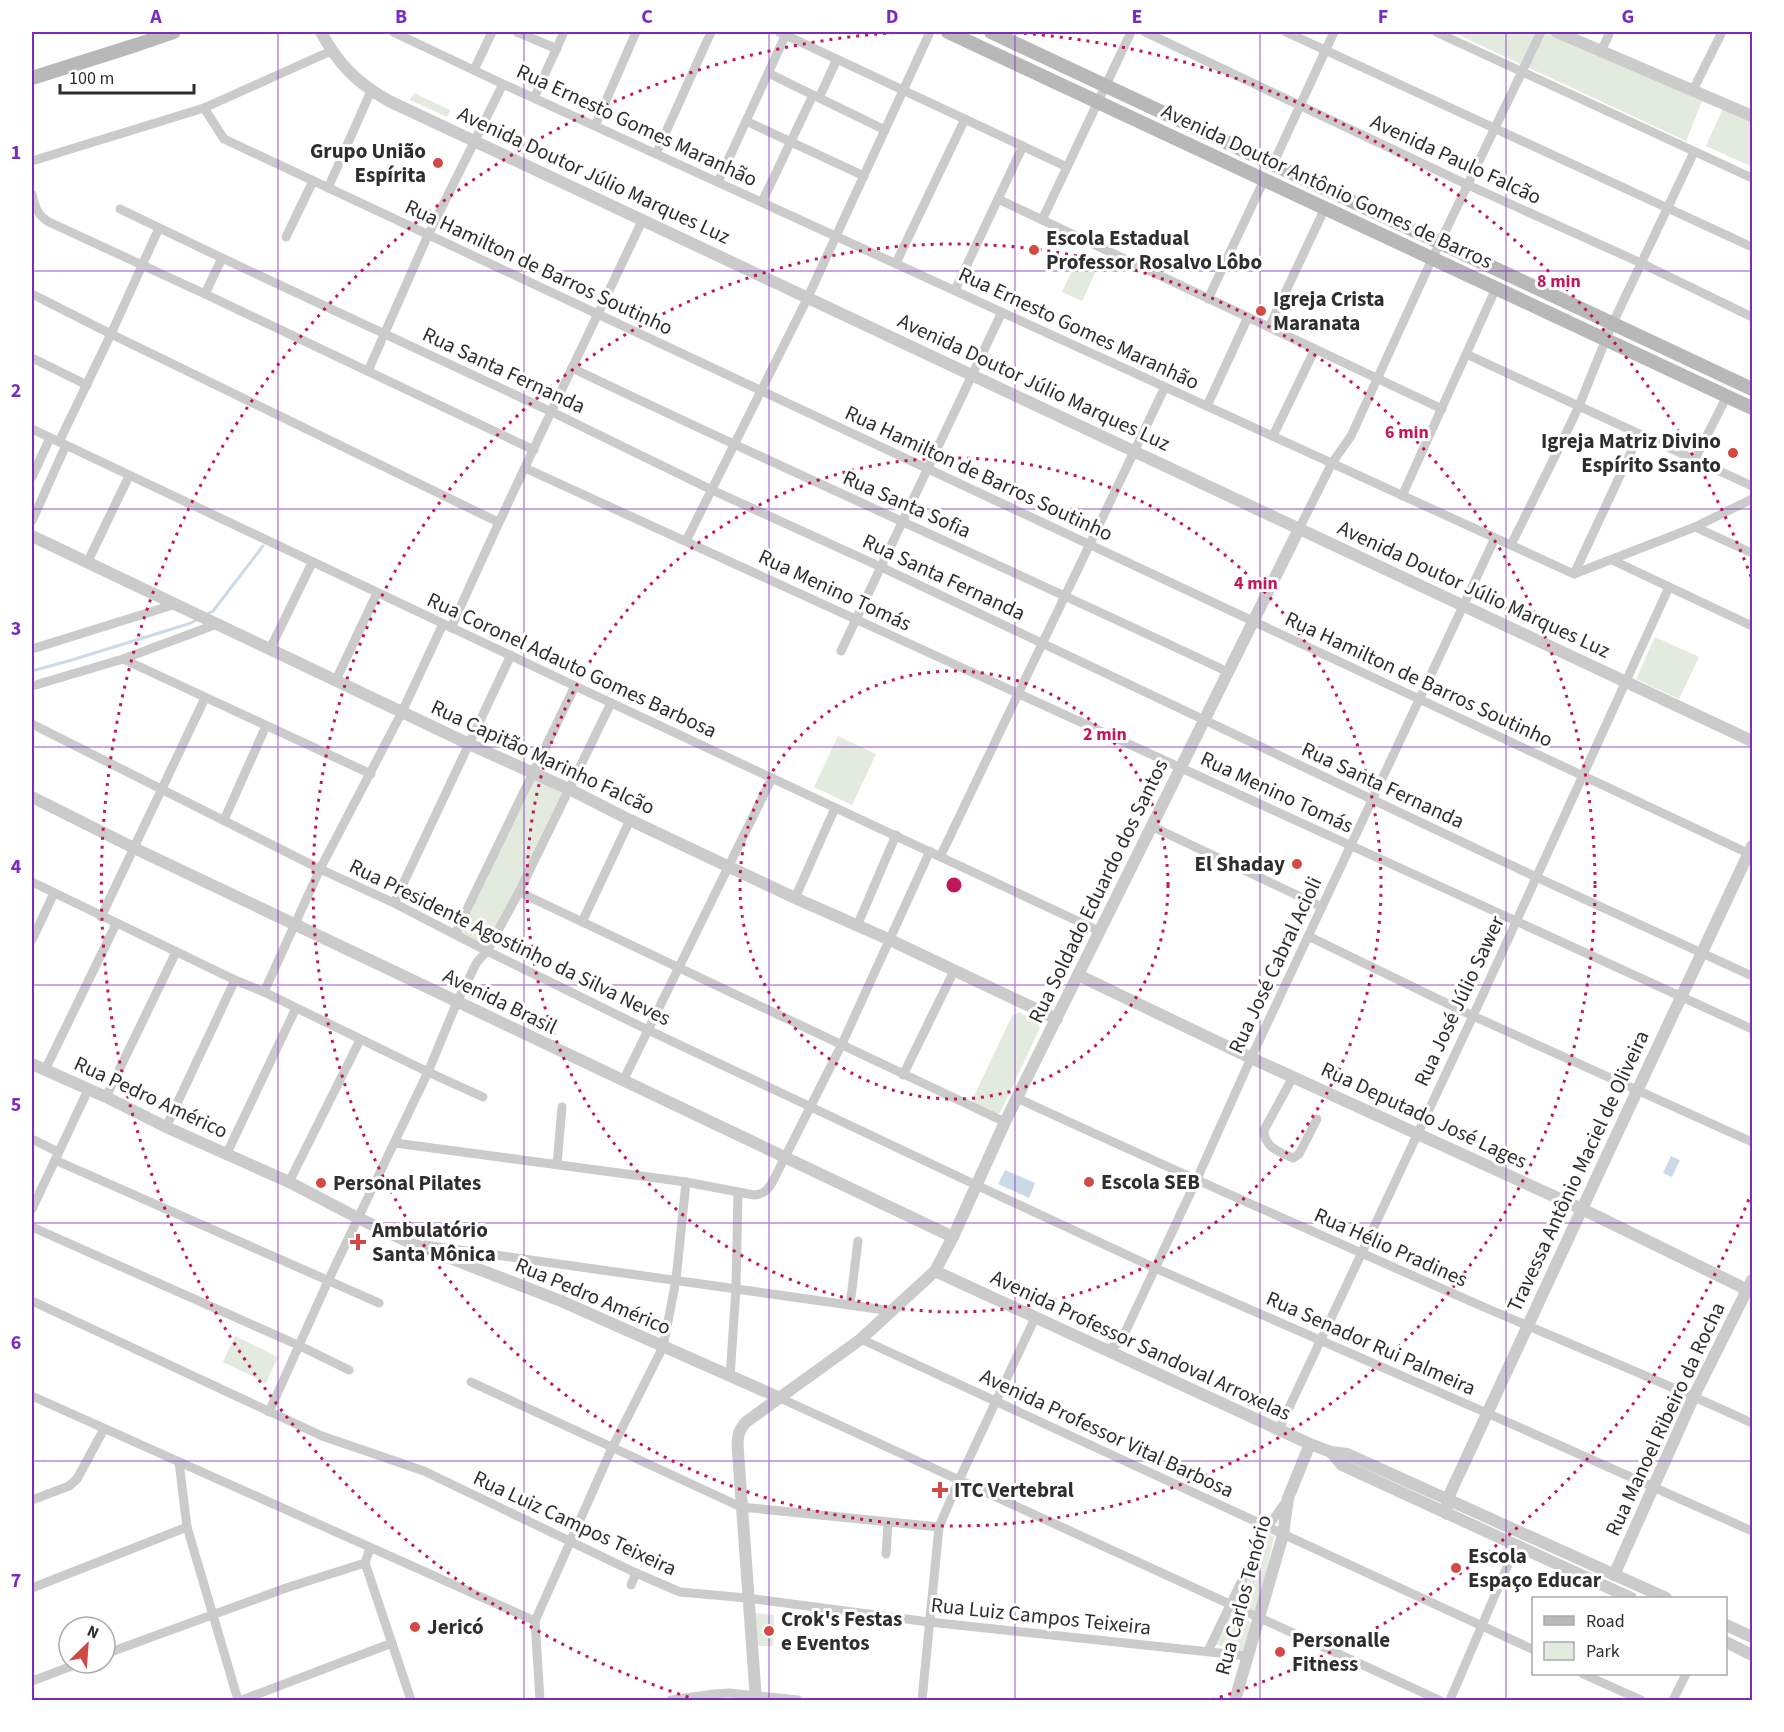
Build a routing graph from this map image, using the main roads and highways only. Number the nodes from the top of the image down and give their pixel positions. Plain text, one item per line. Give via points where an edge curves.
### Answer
1 (174, 32) edge
2 (948, 32) edge
3 (991, 32) edge
4 (32, 78) edge
5 (1752, 389) edge
6 (1752, 408) edge

1 - 4 main road
2 - 6 main road, Avenida Doutor Antônio Gomes de Barros
3 - 5 main road, Avenida Doutor Antônio Gomes de Barros

